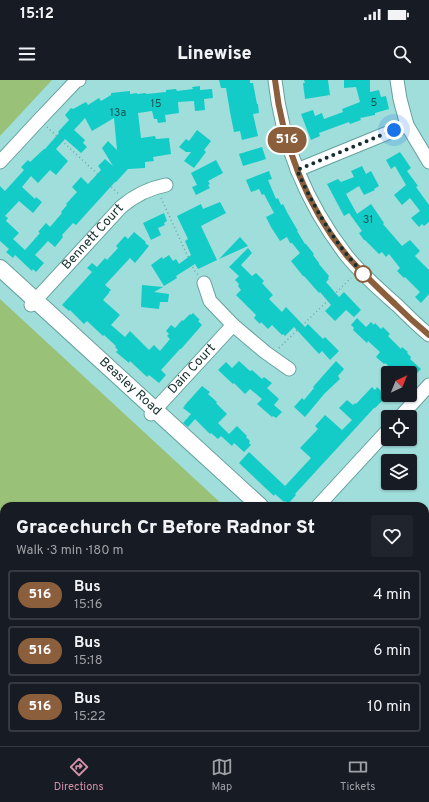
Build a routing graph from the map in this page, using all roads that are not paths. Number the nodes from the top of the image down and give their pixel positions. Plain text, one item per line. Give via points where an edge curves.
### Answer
1 (77, 80) edge
2 (275, 80) edge
3 (397, 80) edge
4 (407, 125) junction
5 (0, 162) edge
6 (429, 162) edge
7 (297, 170) junction
8 (163, 186) road end
9 (0, 268) edge
10 (0, 276) edge
11 (204, 283) road end
12 (33, 303) junction
13 (233, 325) junction
14 (429, 335) edge
15 (289, 369) dead end
16 (429, 385) edge
17 (406, 410) edge
18 (153, 412) junction
19 (381, 438) edge
20 (247, 502) edge
21 (255, 502) edge
22 (322, 502) edge

1 - 5 street
2 - 7 street via 283,125
3 - 4 street
4 - 6 street
4 - 7 street
7 - 14 street via 322,219 347,256 373,284
8 - 12 street, Bennett Court via 127,202
9 - 12 main road, Beasley Road
10 - 12 main road, Beasley Road
11 - 13 street via 210,301
12 - 18 main road, Beasley Road
13 - 15 street
13 - 18 street, Dain Court
16 - 17 street
18 - 20 main road, Beasley Road
18 - 21 main road, Beasley Road
19 - 22 street

